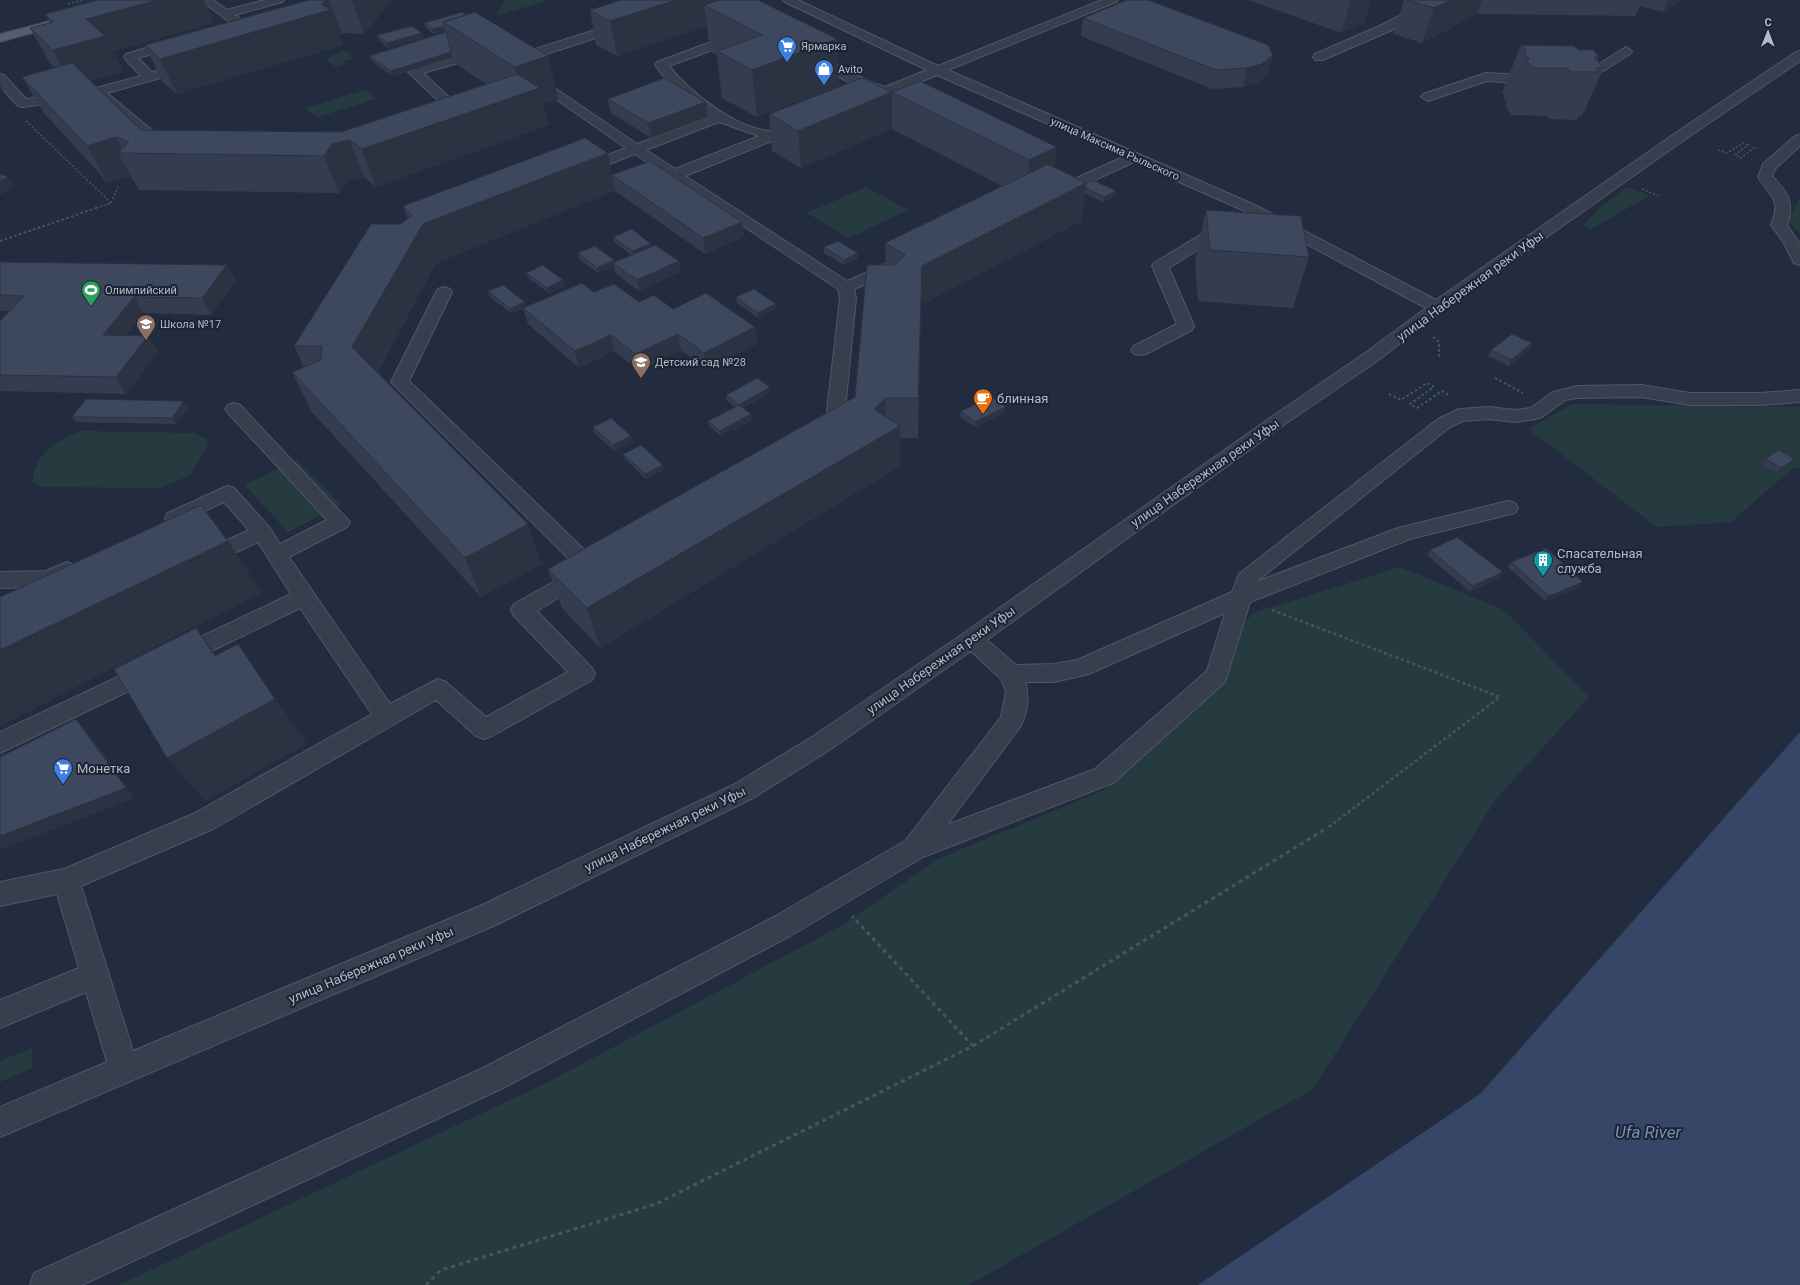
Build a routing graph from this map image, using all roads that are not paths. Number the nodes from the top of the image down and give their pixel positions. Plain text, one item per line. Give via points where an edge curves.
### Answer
1 (241, 0) edge
2 (278, 0) edge
3 (789, 0) edge
4 (1112, 0) edge
5 (1437, 0) edge
6 (216, 7) edge
7 (811, 10) junction
8 (792, 17) edge
9 (76, 18) edge
10 (638, 21) dead end
11 (241, 25) junction
12 (226, 30) edge
13 (751, 31) edge
14 (0, 38) edge
15 (188, 40) edge
16 (252, 48) edge
17 (798, 49) edge
18 (1626, 52) dead end
19 (494, 53) junction
20 (1800, 55) edge
21 (1319, 57) dead end
22 (200, 62) edge
23 (937, 70) junction
24 (148, 76) junction
25 (0, 78) edge
26 (865, 85) junction
27 (850, 90) edge
28 (886, 91) junction
29 (97, 92) junction
30 (1428, 97) dead end
31 (900, 98) edge
32 (851, 105) edge
33 (718, 118) junction
34 (437, 121) edge
35 (768, 121) edge
36 (809, 122) edge
37 (746, 130) junction
38 (774, 136) junction
39 (1800, 138) edge
40 (635, 149) junction
41 (176, 157) edge
42 (1134, 157) junction
43 (568, 175) edge
44 (674, 175) junction
45 (1060, 177) edge
46 (1074, 184) junction
47 (1039, 200) edge
48 (1252, 210) junction
49 (1800, 260) edge
50 (903, 262) edge
51 (846, 287) junction
52 (444, 292) dead end
53 (1437, 307) junction
54 (1140, 350) dead end
55 (1800, 396) edge
56 (234, 409) dead end
57 (813, 442) edge
58 (1508, 508) dead end
59 (156, 527) edge
60 (262, 532) junction
61 (276, 555) junction
62 (612, 556) edge
63 (85, 562) edge
64 (184, 568) edge
65 (591, 568) junction
66 (0, 580) edge
67 (304, 597) junction
68 (1240, 597) junction
69 (972, 639) junction
70 (1011, 674) junction
71 (386, 716) junction
72 (0, 743) edge
73 (914, 849) junction
74 (66, 880) junction
75 (0, 894) edge
76 (95, 975) junction
77 (0, 1014) edge
78 (124, 1070) junction
79 (0, 1122) edge
80 (46, 1285) edge

1 - 6 street
2 - 6 street
3 - 7 street, улица Максима Рыльского
4 - 23 street
5 - 21 street via 1388,27
6 - 11 street
7 - 8 street
7 - 23 street, улица Максима Рыльского
9 - 14 main road
10 - 19 street
11 - 12 street
11 - 16 street via 267,44
13 - 33 street via 661,66 666,74
15 - 24 street via 130,57
17 - 26 street
18 - 30 street via 1575,82 1486,77
19 - 34 street via 414,72 460,113
19 - 40 street
20 - 53 street, улица Набережная реки Уфы
22 - 24 street
23 - 28 street
23 - 42 street, улица Максима Рыльского
24 - 29 street
25 - 29 street via 23,103
26 - 27 street
26 - 28 street
28 - 31 street
28 - 32 street
29 - 41 street
33 - 37 street
33 - 40 street
35 - 37 street
36 - 38 street
37 - 38 street
38 - 44 street
39 - 49 street via 1768,167 1765,177 1784,198 1785,212 1779,225
40 - 43 street
40 - 44 street
42 - 46 street
42 - 48 street, улица Максима Рыльского
44 - 51 street
45 - 46 street
46 - 47 street
48 - 53 street, улица Максима Рыльского
48 - 54 street via 1160,266 1186,326
50 - 51 street
51 - 57 street via 848,298 834,431
52 - 65 street via 400,382
53 - 69 street, улица Набережная реки Уфы via 1374,355
55 - 68 street via 1760,399 1690,398 1641,391 1577,392 1559,396 1536,413 1515,416 1489,413 1459,415 1444,423 1246,579
56 - 61 street via 340,522
58 - 68 street via 1405,533
59 - 60 street via 228,493
60 - 61 street
60 - 64 street
61 - 67 street
62 - 65 street
63 - 66 street via 49,579
65 - 71 street via 522,610 584,674 484,729 438,688
67 - 71 street
67 - 72 street
68 - 70 street via 1081,668 1054,673
68 - 73 street via 1217,676 1104,776
69 - 70 street
69 - 78 street, улица Набережная реки Уфы via 823,742 744,791 489,915
70 - 73 street via 1017,692 1012,720
71 - 74 street via 204,821
73 - 80 street via 781,927 491,1079
74 - 75 street
74 - 76 street
76 - 77 street
76 - 78 street
78 - 79 street, улица Набережная реки Уфы

